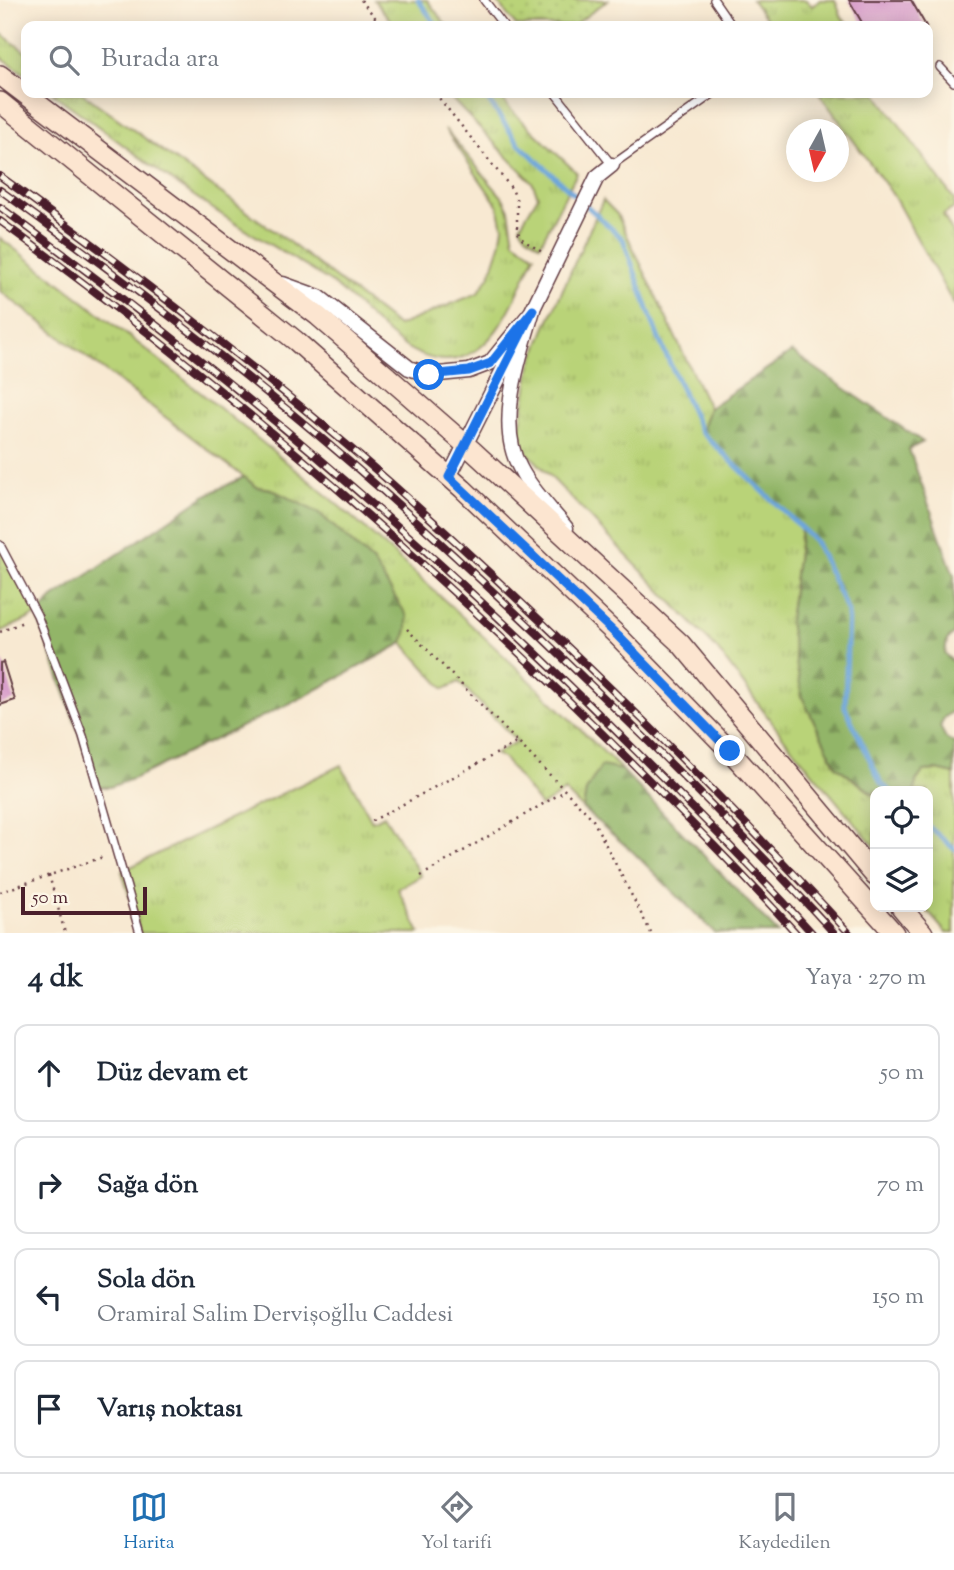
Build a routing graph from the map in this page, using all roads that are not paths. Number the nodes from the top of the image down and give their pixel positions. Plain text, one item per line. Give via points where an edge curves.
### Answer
1 (484, 0) edge
2 (714, 0) edge
3 (500, 21) edge
4 (729, 21) edge
5 (940, 67) dead end
6 (0, 75) edge
7 (954, 82) edge
8 (21, 91) edge
9 (30, 98) edge
10 (559, 98) edge
11 (707, 98) edge
12 (0, 102) edge
13 (612, 165) junction
14 (269, 278) junction
15 (533, 310) junction
16 (466, 445) junction
17 (449, 477) junction
18 (0, 545) edge
19 (591, 560) junction
20 (870, 870) edge
21 (905, 912) edge
22 (140, 933) edge
23 (894, 933) edge
24 (923, 933) edge

1 - 3 lane
2 - 4 lane
5 - 7 lane
6 - 8 main road
9 - 14 main road
10 - 13 lane
11 - 13 lane
12 - 17 main road via 296,341
13 - 15 street via 597,177
14 - 15 street via 319,297 409,368 429,375 469,371 491,363
14 - 16 main road
15 - 16 street
15 - 19 street via 513,387 513,452 520,469
16 - 17 street
16 - 19 main road
17 - 23 main road via 618,636 721,741
18 - 22 lane via 37,615 85,739
19 - 20 main road via 681,644
21 - 24 main road

